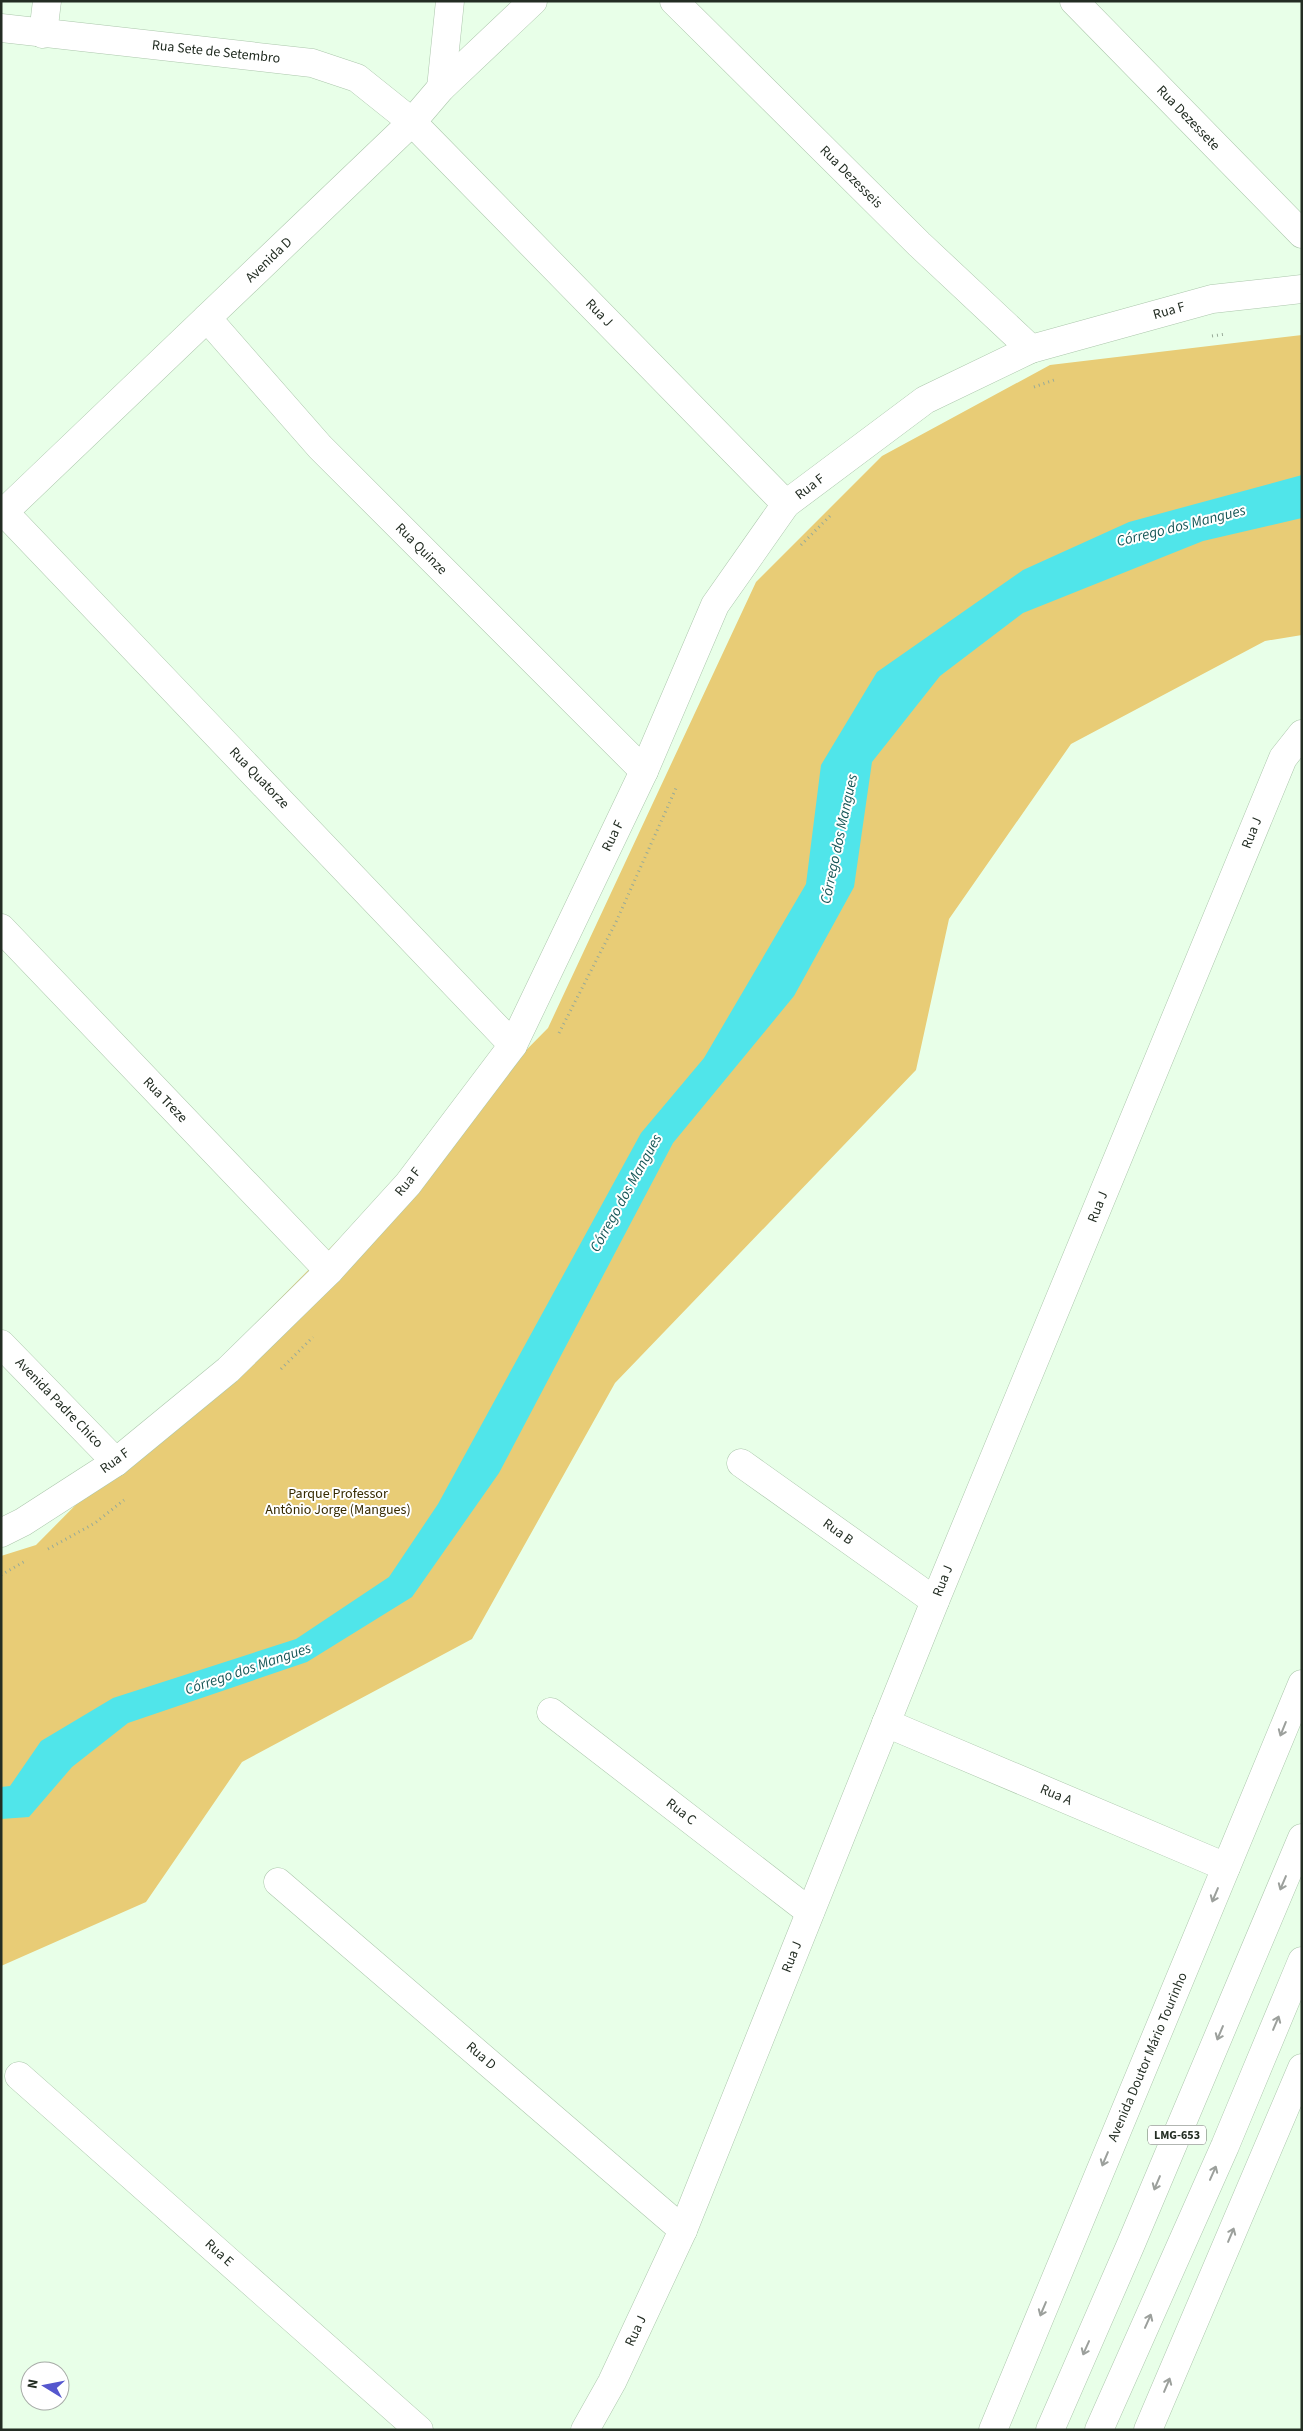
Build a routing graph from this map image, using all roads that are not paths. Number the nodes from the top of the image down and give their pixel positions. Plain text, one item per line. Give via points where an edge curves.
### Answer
1 (47, 1) edge
2 (450, 1) edge
3 (532, 1) edge
4 (674, 1) edge
5 (1074, 1) edge
6 (1, 28) edge
7 (43, 34) junction
8 (441, 88) junction
9 (412, 122) junction
10 (1302, 234) edge
11 (1302, 289) edge
12 (207, 318) junction
13 (1031, 349) junction
14 (786, 504) junction
15 (3, 514) edge
16 (1302, 734) edge
17 (644, 772) junction
18 (1, 928) edge
19 (513, 1045) junction
20 (329, 1271) junction
21 (1, 1344) edge
22 (116, 1462) junction
23 (741, 1463) dead end
24 (1, 1533) edge
25 (935, 1601) junction
26 (1302, 1684) edge
27 (551, 1712) dead end
28 (886, 1723) junction
29 (1302, 1838) edge
30 (1226, 1867) junction
31 (278, 1882) dead end
32 (810, 1912) junction
33 (1302, 1961) edge
34 (1302, 2068) edge
35 (19, 2076) dead end
36 (683, 2230) junction
37 (419, 2430) edge
38 (585, 2430) edge
39 (993, 2430) edge
40 (1050, 2430) edge
41 (1100, 2430) edge
42 (1148, 2430) edge

1 - 7 main road
2 - 8 main road
3 - 8 main road, Avenida D
4 - 13 main road, Rua Dezesseis via 919,244
5 - 10 main road, Rua Dezessete
6 - 7 main road, Rua Sete de Setembro
7 - 9 main road, Rua Sete de Setembro via 312,63 357,78
8 - 9 main road, Avenida D
9 - 12 main road, Avenida D
9 - 14 main road, Rua J
11 - 13 main road, Rua F via 1212,299
12 - 15 main road, Avenida D
12 - 17 main road, Rua Quinze via 320,447
13 - 14 main road, Rua F via 925,400
14 - 17 main road, Rua F via 715,605
15 - 19 main road, Rua Quatorze
16 - 25 main road, Rua J via 1283,758
17 - 19 main road, Rua F
18 - 20 main road, Rua Treze
19 - 20 main road, Rua F via 408,1184
20 - 22 main road, Rua F via 228,1370
21 - 22 main road, Avenida Padre Chico
22 - 24 main road, Rua F
23 - 25 main road, Rua B
25 - 28 main road, Rua J
26 -> 30 main road, Avenida Doutor Mário Tourinho
27 - 32 main road, Rua C
28 - 30 main road, Rua A
28 - 32 main road, Rua J
29 -> 40 main road, LMG-653
30 -> 39 main road, Avenida Doutor Mário Tourinho
31 - 36 main road, Rua D
32 - 36 main road, Rua J
41 -> 33 main road, LMG-653
42 -> 34 main road
35 - 37 main road, Rua E
36 - 38 main road, Rua J via 612,2382

